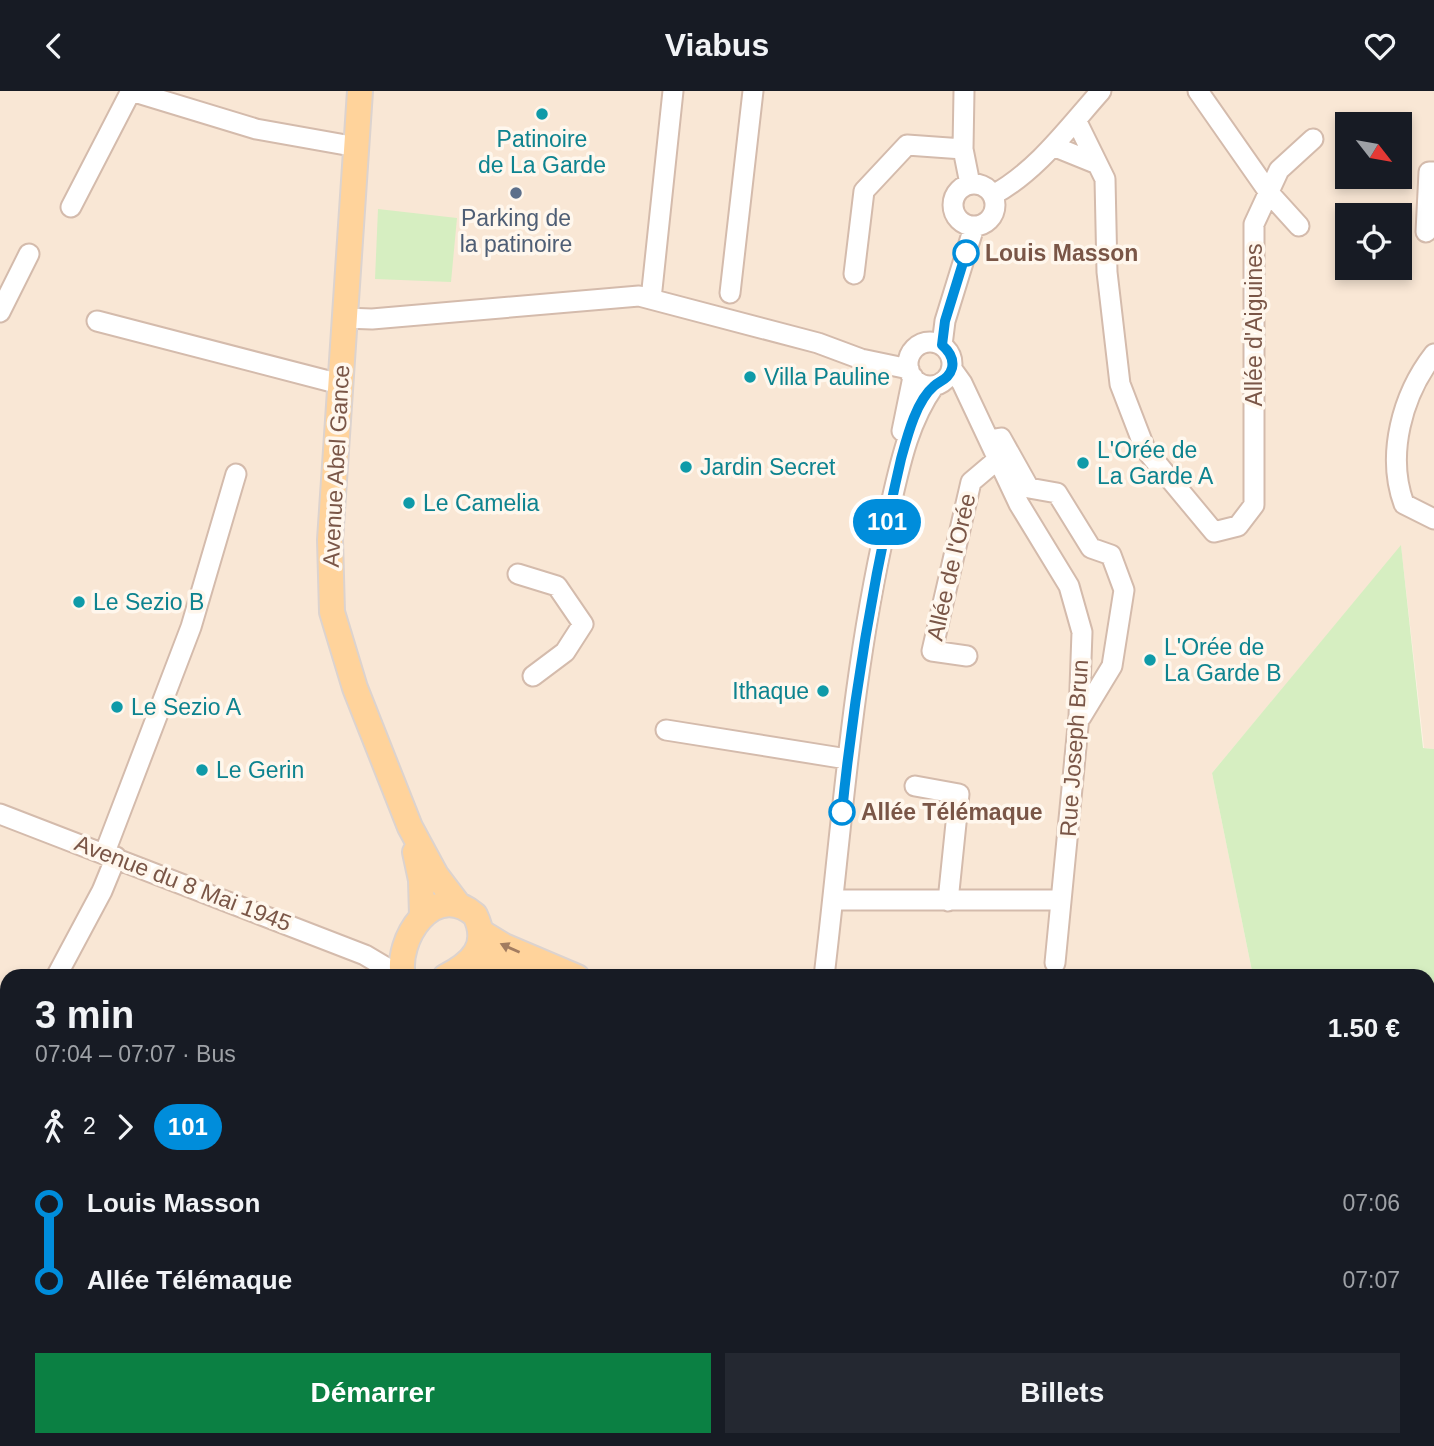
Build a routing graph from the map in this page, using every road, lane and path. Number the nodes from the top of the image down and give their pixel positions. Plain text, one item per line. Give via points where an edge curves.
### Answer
1 (360, 91) edge
2 (673, 91) edge
3 (753, 91) edge
4 (964, 91) edge
5 (1101, 91) edge
6 (1198, 91) edge
7 (1076, 120) junction
8 (1313, 139) dead end
9 (1053, 146) junction
10 (357, 147) junction
11 (963, 149) junction
12 (1095, 163) junction
13 (1434, 172) edge
14 (970, 184) junction
15 (1270, 194) junction
16 (993, 195) junction
17 (71, 207) dead end
18 (969, 225) junction
19 (1299, 226) dead end
20 (1426, 232) dead end
21 (29, 254) dead end
22 (854, 274) dead end
23 (730, 293) dead end
24 (651, 299) junction
25 (0, 312) edge
26 (344, 318) junction
27 (97, 321) dead end
28 (936, 343) junction
29 (1434, 354) edge
30 (912, 366) junction
31 (952, 369) junction
32 (340, 384) junction
33 (937, 385) junction
34 (968, 396) junction
35 (988, 440) junction
36 (902, 454) junction
37 (997, 460) junction
38 (236, 474) dead end
39 (1434, 519) edge
40 (518, 574) dead end
41 (967, 656) dead end
42 (533, 676) dead end
43 (1079, 721) junction
44 (666, 730) dead end
45 (847, 759) junction
46 (915, 786) dead end
47 (0, 814) edge
48 (410, 827) junction
49 (110, 855) junction
50 (833, 900) junction
51 (1060, 900) junction
52 (948, 901) junction
53 (458, 904) junction
54 (422, 915) junction
55 (481, 932) junction
56 (405, 952) junction
57 (365, 955) junction
58 (470, 961) junction
59 (1055, 963) dead end
60 (60, 969) edge
61 (389, 969) edge
62 (404, 969) edge
63 (458, 969) edge
64 (511, 969) edge
65 (558, 969) edge
66 (825, 969) edge

1 - 10 main road, Avenue Abel Gance
2 - 24 street
3 - 23 street
4 - 11 street
5 - 7 street
6 - 15 street
7 - 9 street
7 - 12 street
8 - 15 street, Allée d'Aiguines via 1279,170
9 - 12 street
9 - 16 street via 1013,184
10 - 17 street via 256,129 131,91
10 - 26 main road, Avenue Abel Gance
11 - 14 street
11 - 22 street via 907,145 864,191
12 - 15 street, Allée d'Aiguines via 1105,179 1107,272 1120,384 1145,449 1214,532 1238,526 1254,505 1254,225
13 - 20 street via 1429,172
14 - 16 street via 983,185
14 - 18 street via 958,191 953,205 957,219
15 - 19 street
16 - 18 street via 996,207 991,219
18 - 28 street
21 - 25 street
24 - 26 street via 639,296
24 - 30 street
26 - 32 main road, Avenue Abel Gance
27 - 32 street
28 - 30 street
28 - 31 street via 951,355
29 - 39 street via 1410,397 1395,447 1396,482 1404,504
30 - 33 street via 922,385
30 - 36 street
31 - 33 street
31 - 34 street, Rue Joseph Brun
32 - 48 main road, Avenue Abel Gance via 330,540 332,612 355,688
33 - 34 street
33 - 36 street via 919,409
34 - 35 street, Rue Joseph Brun
35 - 37 street, Rue Joseph Brun
35 - 43 street via 1001,438 1029,488 1057,493 1091,548 1111,555 1124,590 1112,666
36 - 45 street via 869,609
37 - 41 street, Allée de l'Orée via 971,482 932,652
37 - 43 street, Rue Joseph Brun via 1069,586 1082,632
38 - 49 street via 191,627
40 - 42 street via 557,586 583,624 565,652
43 - 51 street, Rue Joseph Brun
44 - 45 street
45 - 50 street
46 - 52 street via 958,793
47 - 49 street, Avenue du 8 Mai 1945
48 - 53 main road, Avenue Abel Gance
48 - 54 main road, Avenue Abel Gance via 421,880
49 - 57 street, Avenue du 8 Mai 1945
49 - 60 street via 102,891
50 - 52 street
50 - 66 street
51 - 52 street
51 - 59 street, Rue Joseph Brun
53 - 54 main road via 435,907
53 - 55 main road, Avenue Abel Gance via 475,915
54 - 56 main road
55 - 58 main road via 480,946
65 -> 55 main road
56 - 57 street, Avenue du 8 Mai 1945
56 - 62 main road
57 - 61 street, Avenue du 8 Mai 1945
58 - 63 main road
58 - 64 main road

